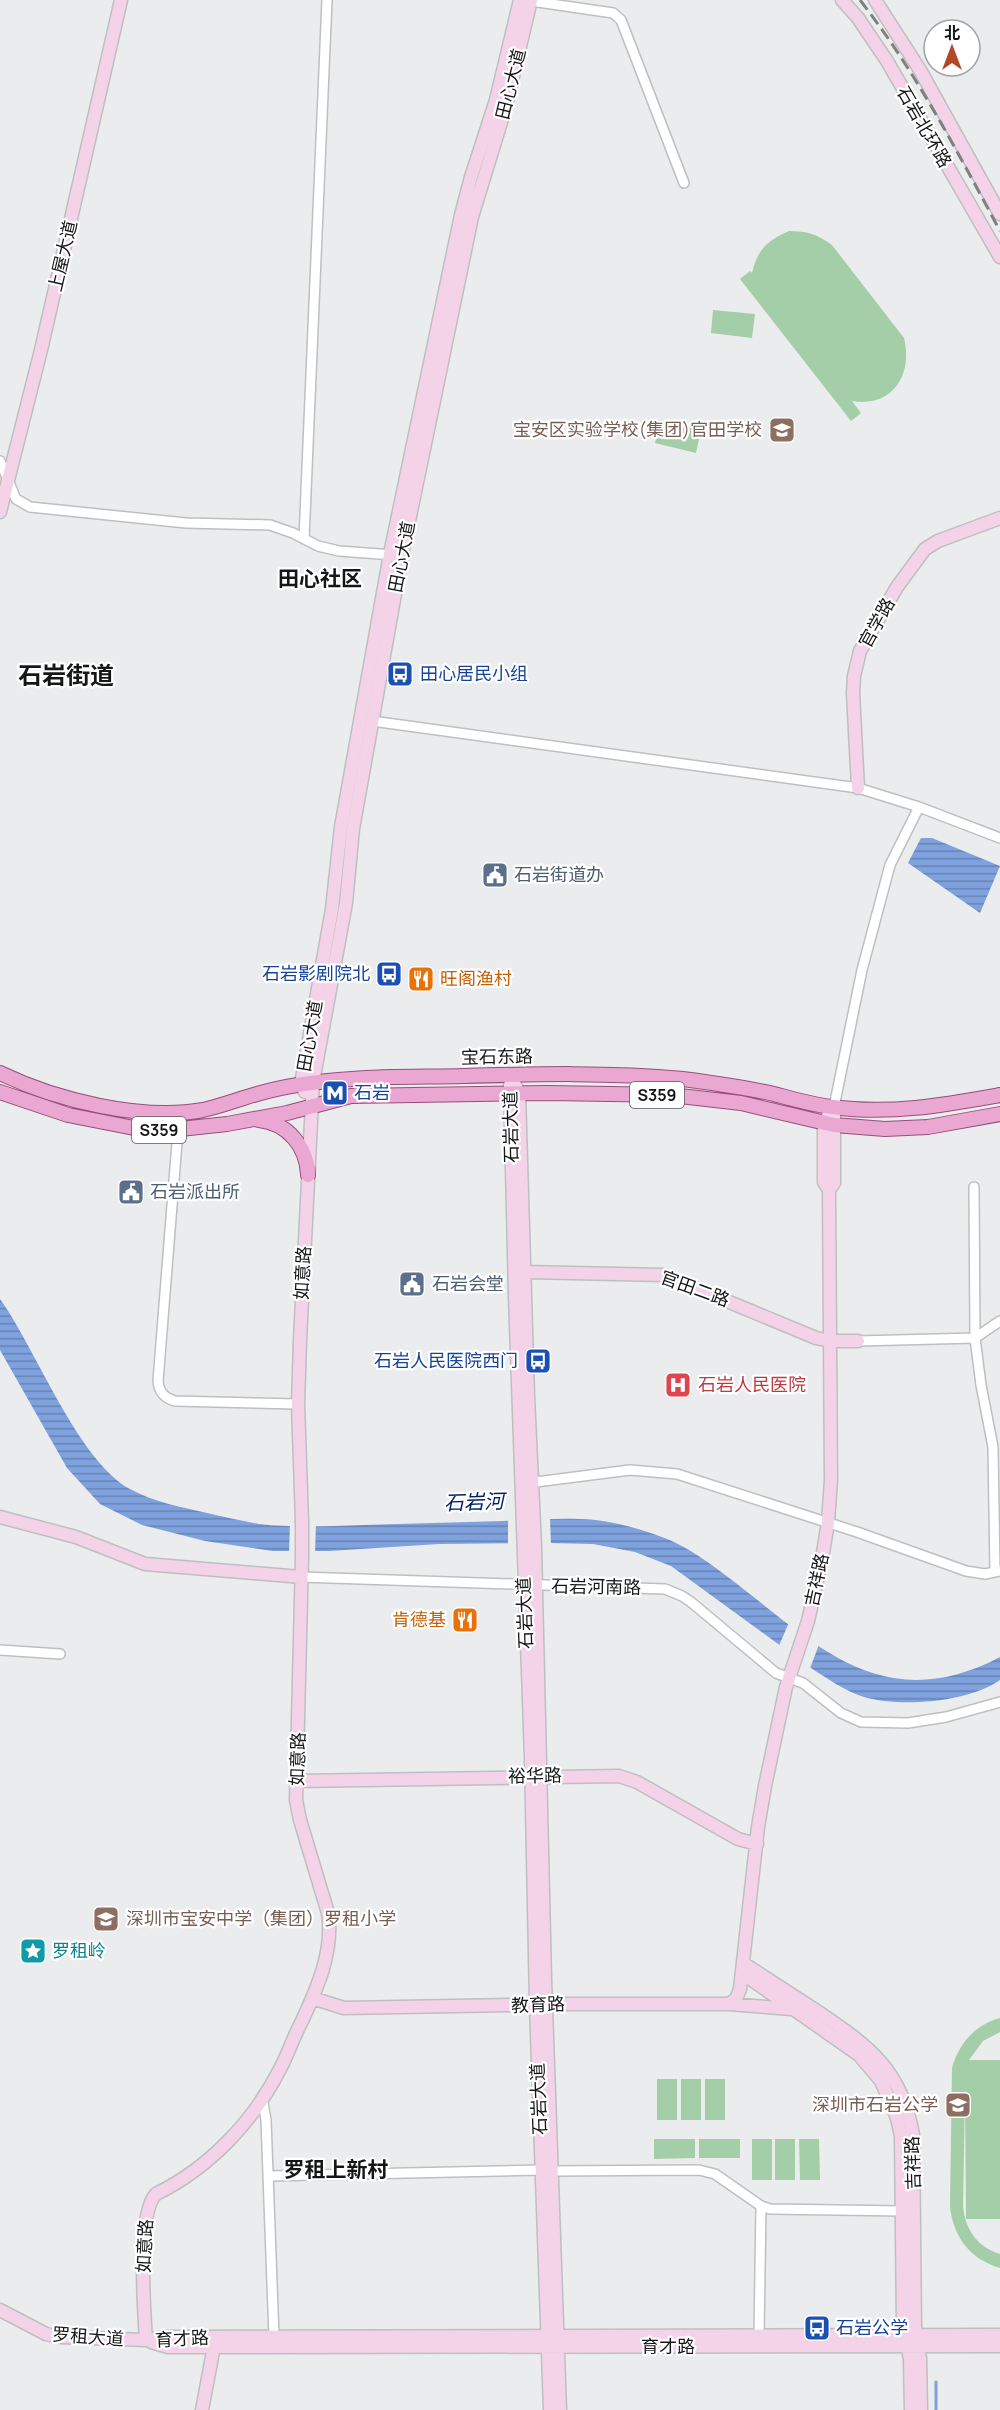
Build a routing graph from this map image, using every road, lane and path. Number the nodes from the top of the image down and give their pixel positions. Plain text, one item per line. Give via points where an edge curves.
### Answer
1 (121, 0) edge
2 (327, 0) edge
3 (527, 0) edge
4 (842, 0) edge
5 (874, 0) edge
6 (684, 183) dead end
7 (1000, 214) edge
8 (1000, 257) edge
9 (0, 461) edge
10 (8, 478) junction
11 (0, 512) edge
12 (1000, 518) edge
13 (304, 539) junction
14 (396, 555) junction
15 (372, 721) junction
16 (858, 788) junction
17 (919, 807) junction
18 (1000, 838) edge
19 (0, 1073) edge
20 (510, 1075) junction
21 (307, 1083) junction
22 (0, 1092) edge
23 (515, 1093) junction
24 (1000, 1095) edge
25 (311, 1107) junction
26 (834, 1107) junction
27 (1000, 1114) edge
28 (254, 1119) junction
29 (829, 1124) junction
30 (178, 1130) junction
31 (308, 1175) junction
32 (974, 1187) dead end
33 (525, 1272) junction
34 (1000, 1321) edge
35 (975, 1338) junction
36 (830, 1341) junction
37 (858, 1341) joint
38 (298, 1404) junction
39 (997, 1445) edge
40 (527, 1483) junction
41 (0, 1517) edge
42 (828, 1522) junction
43 (998, 1571) edge
44 (301, 1577) junction
45 (530, 1586) junction
46 (0, 1650) edge
47 (60, 1654) dead end
48 (788, 1679) junction
49 (1000, 1702) edge
50 (536, 1776) junction
51 (297, 1781) junction
52 (757, 1844) junction
53 (742, 1968) junction
54 (312, 1998) junction
55 (541, 2004) junction
56 (729, 2004) junction
57 (795, 2009) junction
58 (262, 2097) junction
59 (547, 2171) junction
60 (268, 2176) junction
61 (761, 2206) junction
62 (903, 2211) junction
63 (0, 2310) edge
64 (759, 2335) junction
65 (1000, 2336) edge
66 (274, 2337) junction
67 (146, 2340) junction
68 (911, 2341) junction
69 (215, 2342) junction
70 (554, 2342) junction
71 (1000, 2346) edge
72 (202, 2410) edge
73 (549, 2410) edge
74 (560, 2410) edge
75 (911, 2410) edge
76 (921, 2410) edge

1 - 10 street, 上屋大道 via 42,350
2 - 13 street
3 - 6 street via 613,13 621,20
3 - 14 street, 田心大道 via 461,215
4 - 8 street, 石岩北环路 via 887,62
5 - 7 street, 石岩北环路 via 920,70
9 - 10 street
10 - 11 street, 上屋大道
10 - 13 street via 16,499 30,507 186,523 270,525
12 - 16 street, 官学路 via 925,549 897,587 860,651 853,693
13 - 14 street via 339,551
14 - 15 street, 田心大道
14 - 21 street, 田心大道 via 341,827
15 - 16 street
15 - 21 street, 田心大道 via 353,829 346,903
16 - 17 street
17 - 18 street
17 - 26 street via 890,865 862,970
19 - 21 main road, 宝石东路 / S359 via 73,1098 155,1112 205,1109
20 - 21 main road, 宝石东路 / S359
20 - 23 street, 石岩大道
20 - 26 main road, 宝石东路 / S359 via 681,1079
21 - 25 street, 田心大道
22 - 30 main road, 宝石东路 / S359 via 95,1121
23 - 25 main road, 宝石东路 / S359 via 351,1096
23 - 29 main road, 宝石东路 / S359 via 694,1097 741,1103
23 - 33 street, 石岩大道
23 - 40 street, 石岩大道
24 - 26 main road, 宝石东路 / S359 via 909,1110
25 - 28 main road, 宝石东路 / S359
25 - 31 street, 如意路
26 - 29 street
27 - 29 main road, 宝石东路 / S359 via 907,1129
28 - 30 main road, 宝石东路 / S359
28 - 31 main road via 271,1122 294,1137 306,1159
29 - 36 street, 吉祥路 via 824,1182 829,1191
30 - 38 street via 160,1392 175,1401
31 - 38 street, 如意路
32 - 35 street
33 - 36 street, 官田二路 via 664,1275
33 - 40 street, 石岩大道
34 - 35 street
35 - 37 street
35 - 39 street via 981,1385
36 - 37 street, 官田二路
36 - 42 street, 吉祥路
38 - 44 street, 如意路, bridge
39 - 43 street
40 - 42 street via 630,1470 661,1471
40 - 45 street, 石岩大道
41 - 44 street via 76,1537 145,1564
42 - 43 street via 966,1571
42 - 48 street, 吉祥路 via 806,1629
44 - 45 street, 石岩河南路
44 - 51 street, 如意路
45 - 48 street, 石岩河南路 via 656,1588 673,1592
45 - 50 street, 石岩大道
46 - 47 street
48 - 49 street, 石岩河南路 via 803,1683 851,1718 876,1724 946,1717
48 - 52 street, 吉祥路
50 - 51 street, 裕华路
50 - 52 street, 裕华路 via 607,1775 628,1779 738,1839
50 - 55 street, 石岩大道
51 - 54 street, 如意路 via 298,1810 330,1926 326,1957
52 - 53 street, 吉祥路
53 - 56 street via 738,1994
53 - 57 street, 吉祥路
53 - 68 street, 吉祥路 via 856,2037 882,2063 903,2097 913,2135
54 - 55 street, 教育路 via 344,2008
54 - 58 street, 如意路 via 280,2069
55 - 56 street, 教育路
55 - 59 street, 石岩大道
56 - 57 street, 教育路
57 - 62 street, 吉祥路 via 859,2055 881,2081 901,2136
58 - 60 street
58 - 67 street, 如意路 via 216,2154 150,2199 144,2270
59 - 60 street
59 - 61 street via 699,2170 715,2174
59 - 70 street, 石岩大道
60 - 66 street
61 - 62 street via 780,2210
61 - 64 street
62 - 68 street, 吉祥路
63 - 67 street, 罗租大道 via 46,2334
64 - 68 street, 育才路
64 - 70 street, 育才路
65 - 68 street, 育才路
66 - 69 street, 育才路
66 - 70 street, 育才路
67 - 69 street, 育才路 via 168,2347
68 - 70 street, 育才路
68 - 71 street, 育才路
68 - 75 street
68 - 76 street
69 - 70 street, 育才路
69 - 72 street
70 - 73 street, 石岩大道
70 - 74 street, 石岩大道

